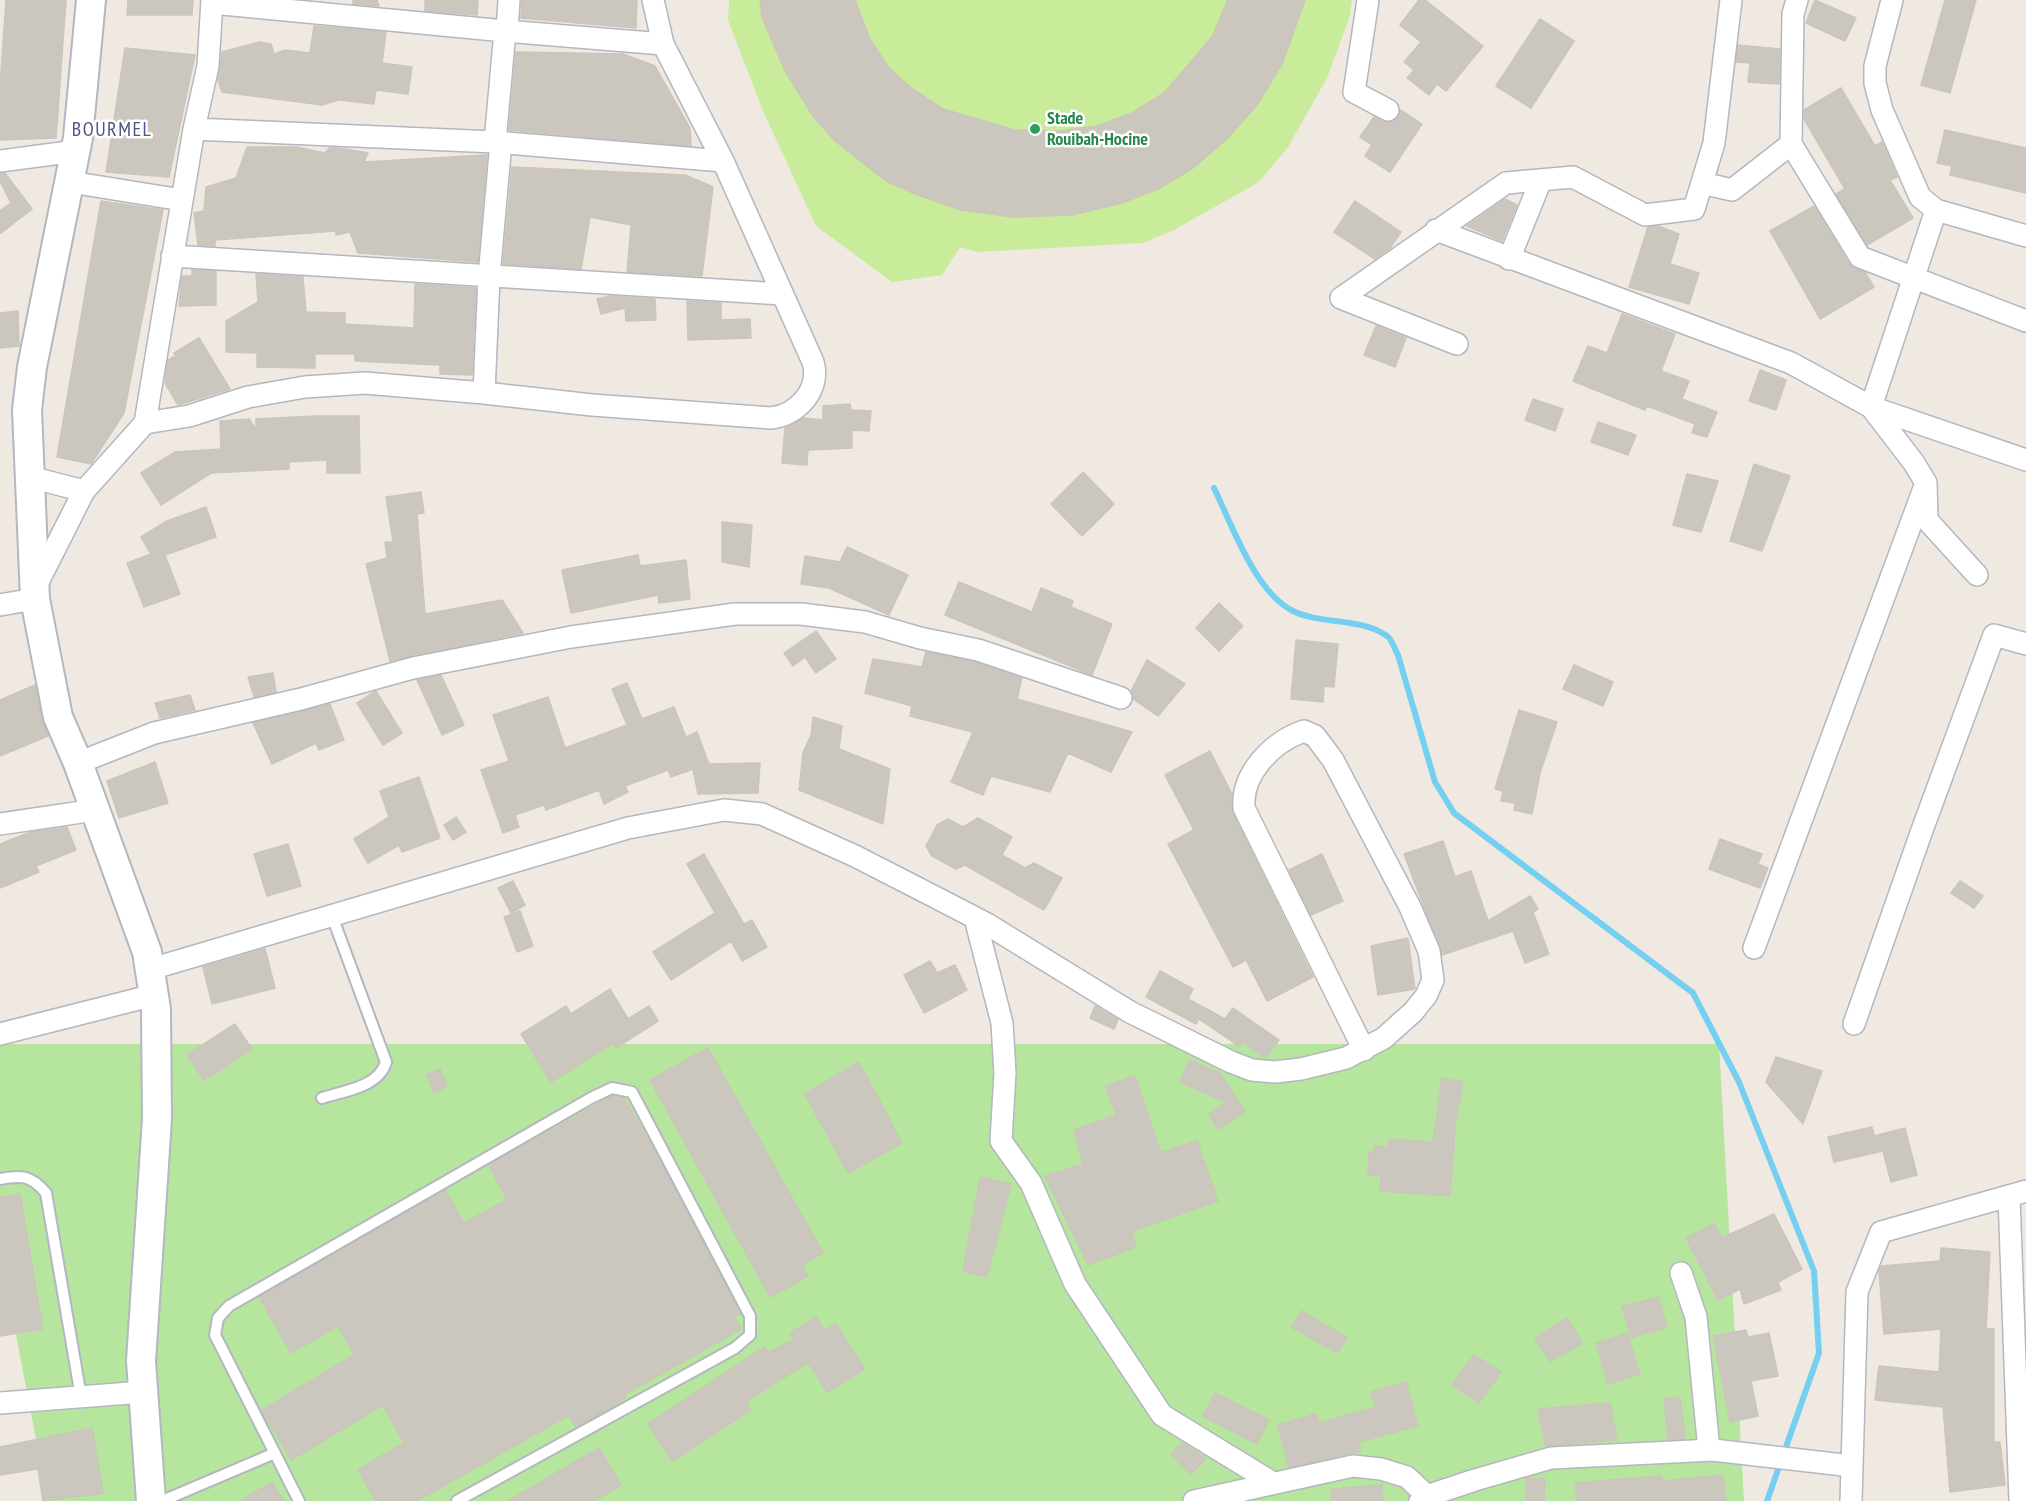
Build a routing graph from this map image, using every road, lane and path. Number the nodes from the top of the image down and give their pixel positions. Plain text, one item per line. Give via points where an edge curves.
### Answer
1 (91, 0) edge
2 (509, 0) edge
3 (652, 0) edge
4 (1368, 0) edge
5 (1731, 0) edge
6 (1797, 0) edge
7 (1892, 0) edge
8 (212, 1) edge
9 (506, 32) junction
10 (663, 44) junction
11 (1388, 110) dead end
12 (194, 129) junction
13 (498, 142) junction
14 (1791, 144) junction
15 (76, 151) junction
16 (0, 161) edge
17 (723, 161) junction
18 (1541, 180) junction
19 (70, 182) junction
20 (1702, 183) junction
21 (182, 200) junction
22 (1936, 210) junction
23 (1436, 230) junction
24 (2026, 236) edge
25 (172, 256) junction
26 (1509, 259) junction
27 (489, 277) junction
28 (1915, 280) junction
29 (782, 294) junction
30 (2026, 321) edge
31 (1457, 344) dead end
32 (484, 393) junction
33 (1871, 407) junction
34 (145, 423) junction
35 (2026, 459) edge
36 (30, 477) junction
37 (1926, 483) junction
38 (84, 492) junction
39 (1977, 575) dead end
40 (34, 594) junction
41 (0, 606) edge
42 (2026, 644) edge
43 (1121, 698) dead end
44 (78, 763) junction
45 (95, 810) junction
46 (0, 824) edge
47 (332, 916) junction
48 (975, 918) junction
49 (1754, 948) dead end
50 (153, 982) junction
51 (1854, 1024) dead end
52 (0, 1034) edge
53 (1364, 1050) junction
54 (322, 1098) dead end
55 (0, 1179) edge
56 (2017, 1194) edge
57 (1681, 1273) dead end
58 (143, 1392) junction
59 (81, 1397) junction
60 (0, 1403) edge
61 (1708, 1450) junction
62 (274, 1453) junction
63 (1852, 1466) junction
64 (1273, 1483) junction
65 (1423, 1498) edge
66 (151, 1501) edge
67 (162, 1501) edge
68 (299, 1501) edge
69 (457, 1501) edge
70 (1194, 1501) edge
71 (1851, 1501) edge
72 (2020, 1501) edge

1 - 15 main road
2 - 9 street
3 - 10 street
4 - 11 street via 1354,92
5 - 20 street via 1714,143
6 - 14 street via 1793,14
7 - 22 street via 1875,66 1875,83 1910,179 1920,197
8 - 9 street
8 - 12 street via 208,66
9 - 10 street
9 - 13 street
10 - 17 street
12 - 13 street
12 - 21 street
13 - 17 street
13 - 27 street
14 - 20 street via 1731,190
14 - 28 street via 1860,256
15 - 16 street
15 - 19 main road
17 - 29 street
18 - 20 street via 1573,177 1645,214 1695,209
18 - 23 street via 1506,183
18 - 26 street
19 - 21 street
19 - 36 main road via 31,378 27,410
21 - 25 street
22 - 24 street
22 - 28 street
23 - 26 street
23 - 31 street via 1341,298
25 - 27 street
25 - 34 street
26 - 33 street via 1791,363
27 - 29 street
27 - 32 street
28 - 30 street
28 - 33 street
29 - 32 street via 816,377 804,400 786,415 771,418 616,407
32 - 34 street via 334,384 267,393 189,416
33 - 35 street
33 - 37 street
34 - 38 street
36 - 38 street
36 - 40 main road
37 - 39 street via 1927,520
37 - 49 street
38 - 40 street
40 - 41 street
40 - 44 main road via 58,717
42 - 51 street via 1994,635
43 - 44 street via 978,650 865,622 801,614 735,614 571,637 413,668 154,733
44 - 45 main road
45 - 46 street
45 - 50 main road
47 - 48 street via 628,828 724,810 762,814 780,821
47 - 50 street
47 - 54 lane via 386,1062 384,1072 376,1080
48 - 53 street via 1130,1012 1252,1070 1301,1069 1335,1062
48 - 64 street via 1002,1023 1005,1073 1001,1141 1031,1183 1075,1284 1162,1415
50 - 52 street
50 - 58 main road via 157,1119 141,1361
53 - 53 street via 1244,808 1246,785 1256,766 1304,731 1315,736 1333,760 1410,907 1432,963 1433,980 1426,996 1400,1026
55 - 59 lane via 23,1175 37,1182 46,1193
56 - 63 street via 1881,1233 1857,1292
56 - 72 street
57 - 61 street via 1696,1317
58 - 59 street
58 - 66 main road
59 - 60 street
61 - 63 street
61 - 65 street via 1551,1458
62 - 67 lane
62 - 68 lane
62 - 69 lane via 214,1335 218,1318 229,1306 591,1098 612,1088 632,1092 750,1316 750,1335 735,1348
63 - 71 street
64 - 65 street via 1353,1466 1407,1477
64 - 70 street

